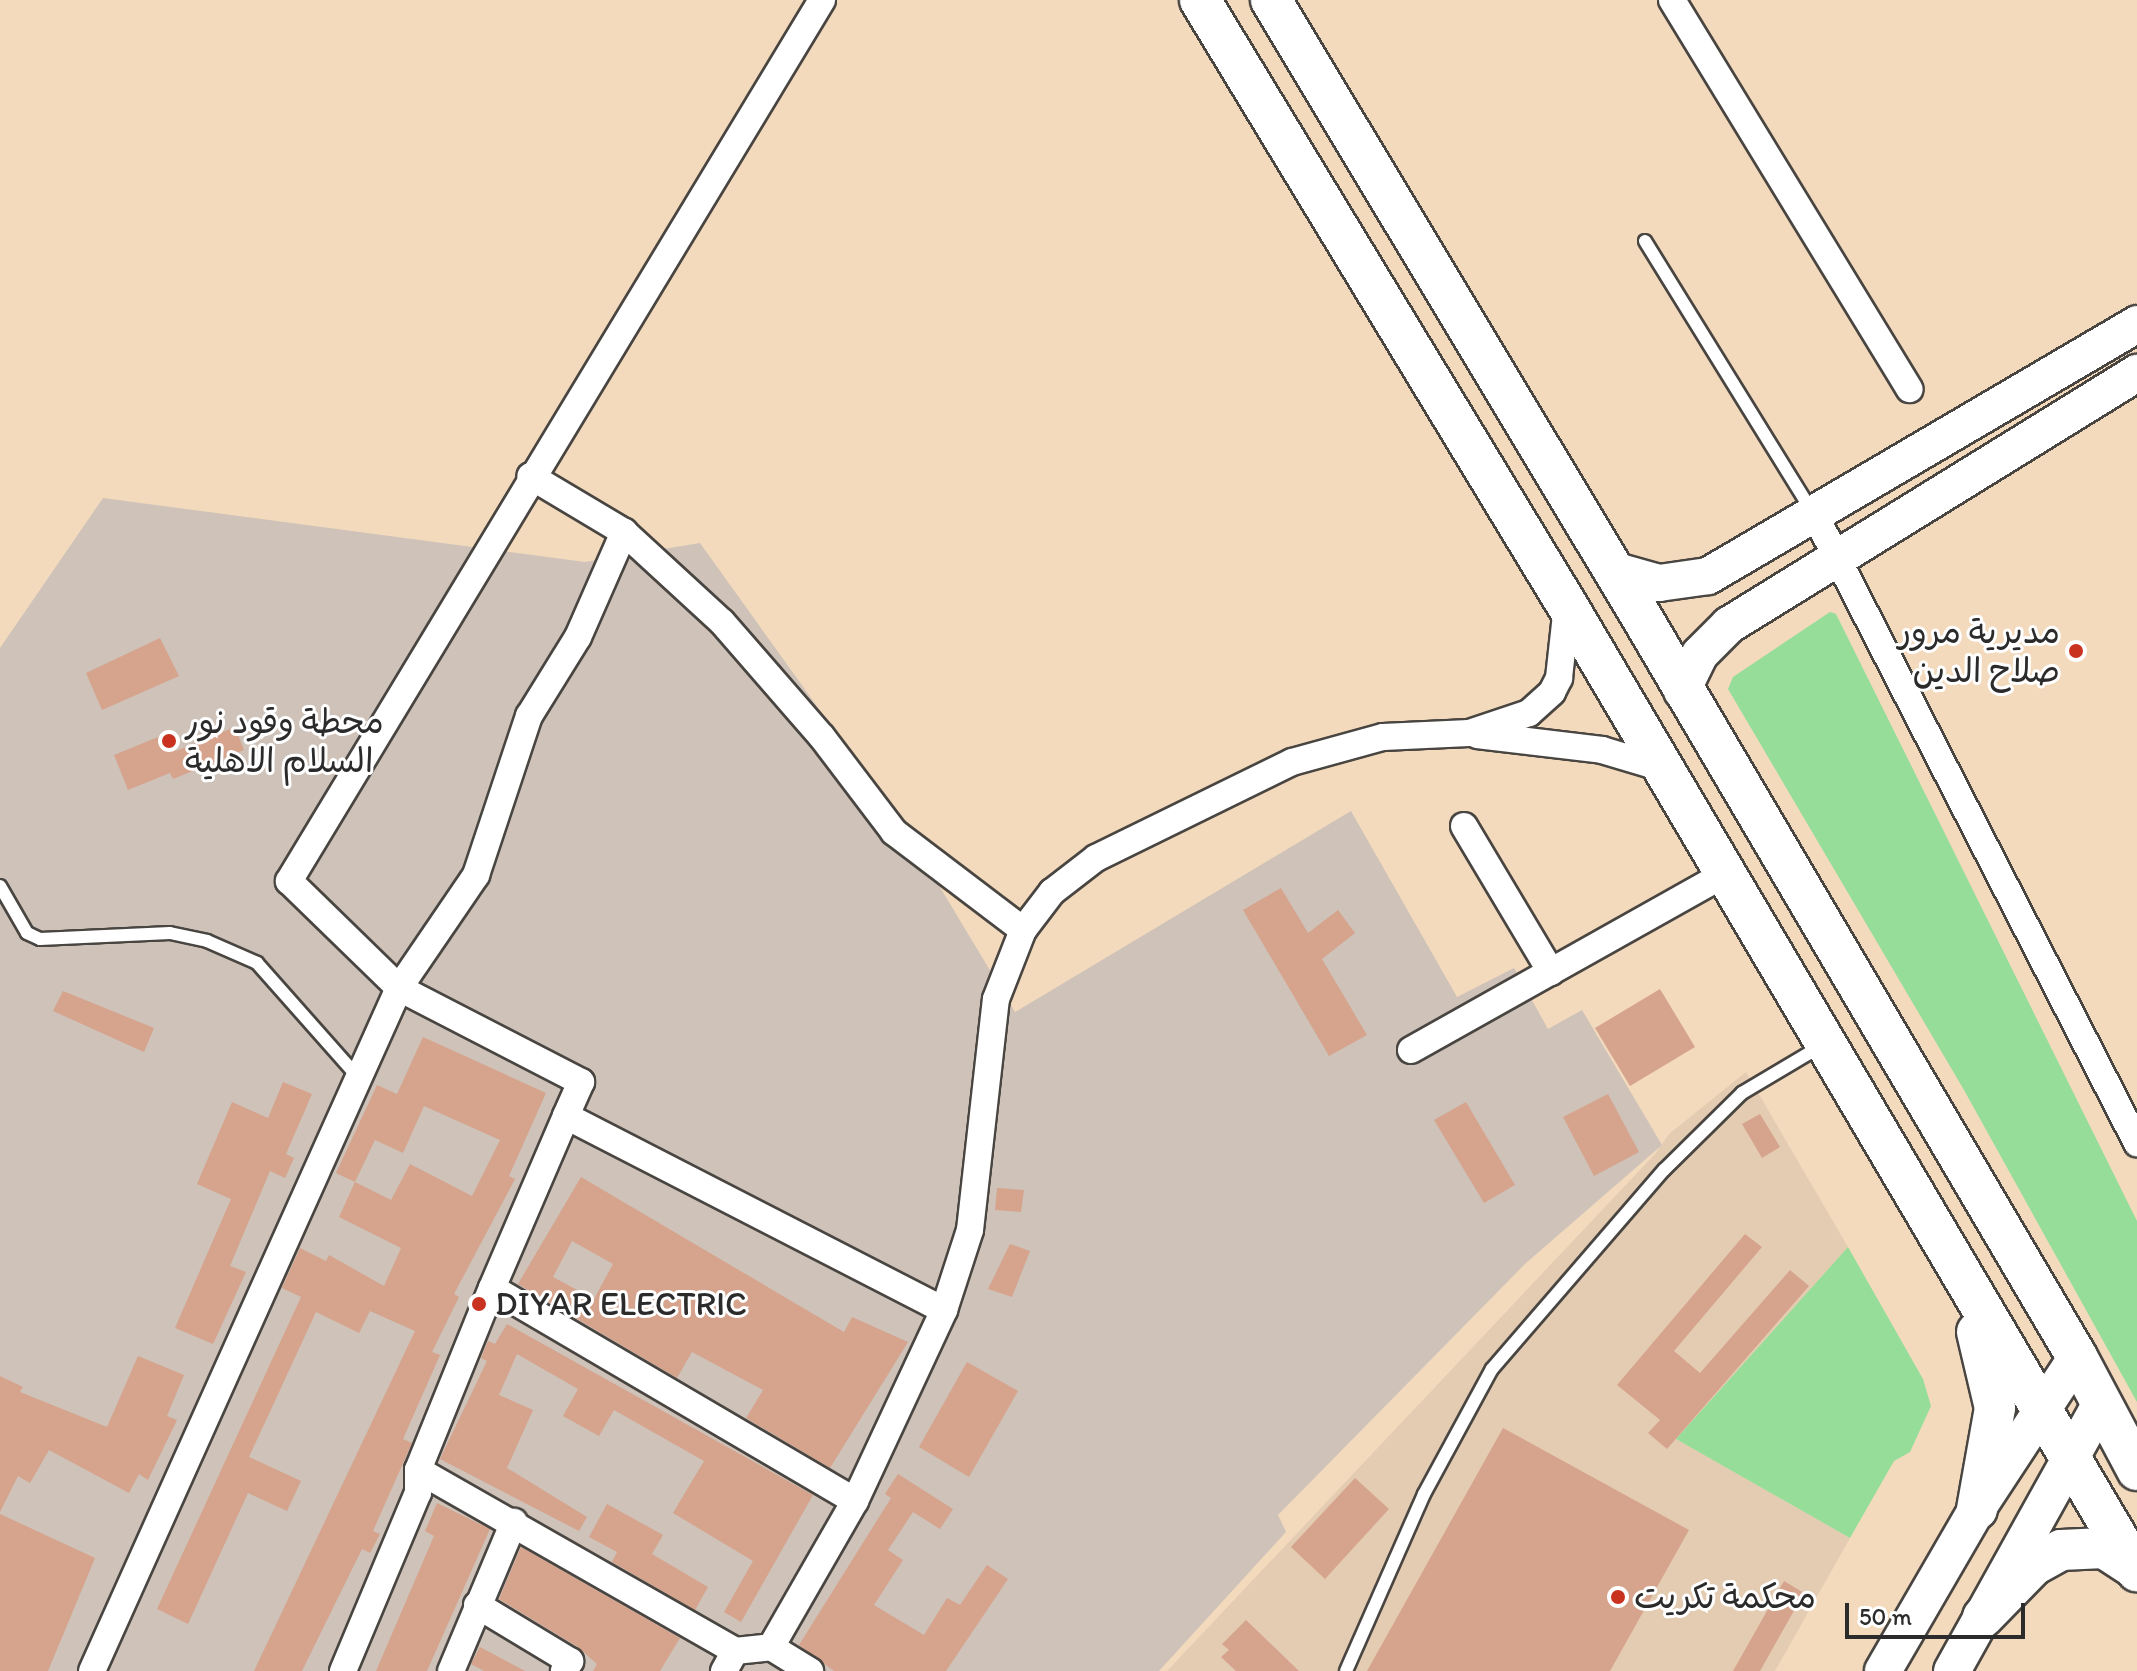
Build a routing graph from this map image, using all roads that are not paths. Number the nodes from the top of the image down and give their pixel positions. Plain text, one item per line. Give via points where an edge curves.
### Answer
1 (822, 0) edge
2 (1271, 0) edge
3 (1672, 0) edge
4 (1210, 16) edge
5 (1645, 241) dead end
6 (2137, 324) edge
7 (2137, 373) edge
8 (1909, 389) dead end
9 (1992, 410) junction
10 (2014, 449) junction
11 (530, 476) junction
12 (1816, 517) junction
13 (624, 532) junction
14 (1839, 558) junction
15 (1613, 570) junction
16 (1567, 605) junction
17 (1682, 691) junction
18 (1469, 733) junction
19 (1662, 768) junction
20 (1464, 826) dead end
21 (1723, 875) junction
22 (0, 886) edge
23 (1023, 930) junction
24 (1551, 972) junction
25 (399, 988) junction
26 (1827, 1042) junction
27 (1411, 1050) dead end
28 (360, 1079) junction
29 (566, 1116) junction
30 (2137, 1143) edge
31 (1952, 1260) junction
32 (492, 1288) junction
33 (944, 1310) junction
34 (2077, 1357) junction
35 (2100, 1405) junction
36 (2041, 1414) junction
37 (2068, 1459) junction
38 (418, 1470) junction
39 (2137, 1470) edge
40 (855, 1501) junction
41 (1977, 1509) junction
42 (514, 1522) junction
43 (2136, 1569) edge
44 (477, 1605) junction
45 (1983, 1617) junction
46 (771, 1647) junction
47 (730, 1661) edge
48 (92, 1671) edge
49 (343, 1671) edge
50 (451, 1671) edge
51 (564, 1671) edge
52 (810, 1671) edge
53 (1346, 1671) edge
54 (1883, 1671) edge
55 (1952, 1671) edge

1 - 11 street
2 - 4 main road
2 - 15 main road
3 - 8 street
4 - 16 main road
5 - 12 lane
6 - 9 street
7 - 10 street
9 - 10 street
9 - 12 street
10 - 14 street
11 - 13 street
11 - 25 street via 289,881
12 - 14 street
12 - 15 street via 1692,581 1643,581
13 - 23 street via 722,622 822,737 894,832
13 - 25 street via 578,637 529,716 476,875
14 - 17 street via 1721,632 1700,654
14 - 30 street
15 - 17 main road
16 - 18 street via 1562,663 1552,692 1529,713
16 - 19 main road
17 - 34 main road
18 - 19 street via 1602,750
18 - 23 street via 1383,737 1292,762 1096,858 1052,892
19 - 21 main road
20 - 24 street
21 - 24 street
21 - 26 main road
22 - 28 lane via 27,933 40,939 170,933 207,941 257,963
23 - 33 street via 996,999 970,1230
24 - 27 street
25 - 28 street
25 - 29 street via 581,1082
26 - 31 main road
26 - 53 lane via 1742,1093 1664,1170 1492,1369 1424,1494
28 - 48 street
29 - 32 street
29 - 33 street
31 - 36 main road
31 - 41 main road via 1986,1358 1995,1408
32 - 38 street
32 - 40 street
33 - 40 street
34 - 35 main road
34 - 36 street
35 - 37 street
35 - 39 main road
36 - 37 main road
36 - 41 street
37 - 43 main road
37 - 45 street
38 - 42 street
38 - 49 street via 418,1493
40 - 46 street
41 - 54 street
42 - 44 street
42 - 47 street
43 - 45 main road via 2104,1548 2061,1550 2034,1565
44 - 50 street
44 - 51 street via 570,1661
45 - 55 street
46 - 47 street
46 - 52 street

